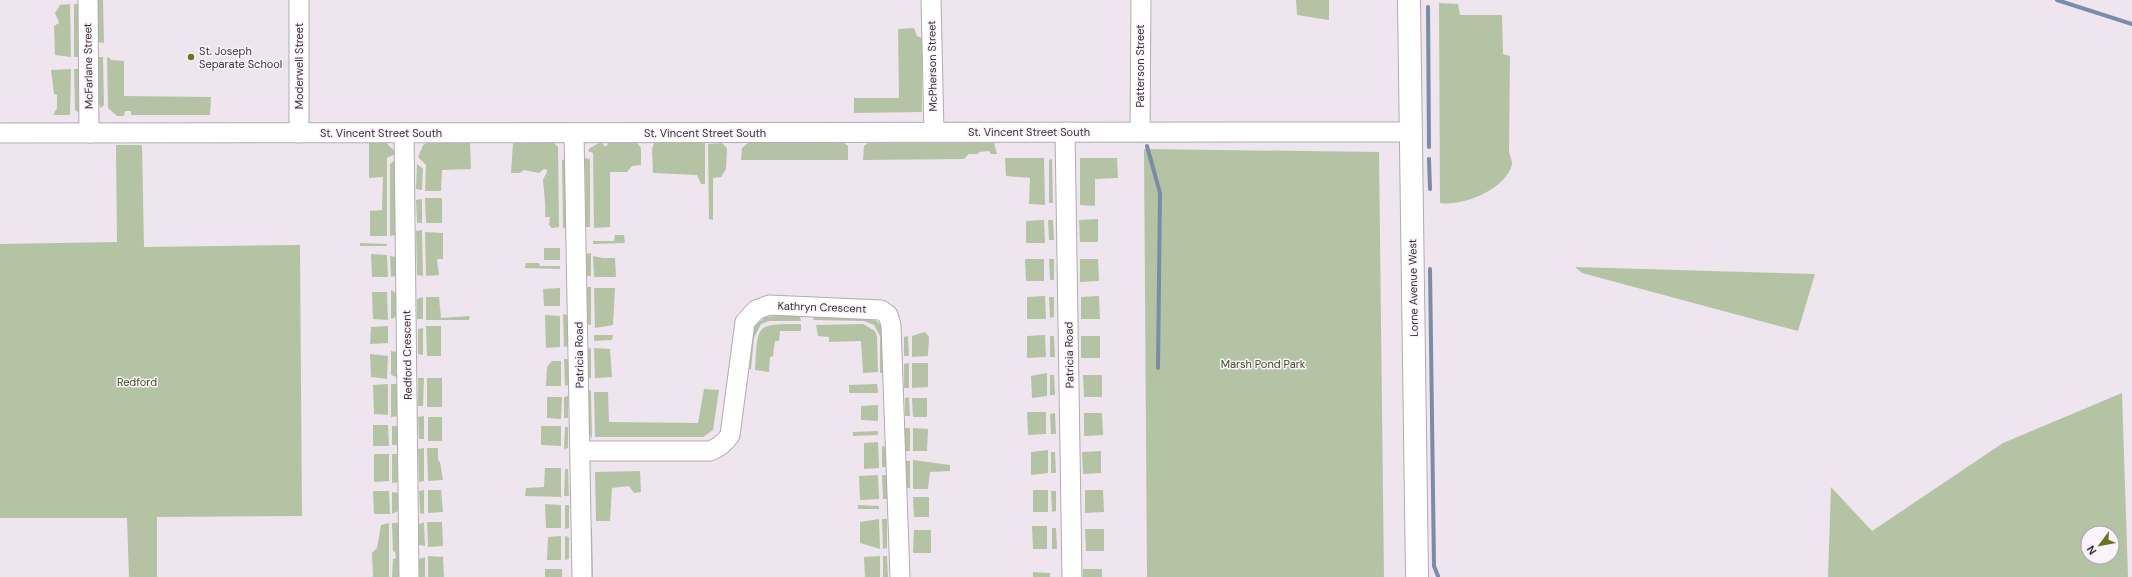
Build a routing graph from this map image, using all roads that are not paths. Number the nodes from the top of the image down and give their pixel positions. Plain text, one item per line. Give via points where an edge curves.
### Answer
1 (88, 0) edge
2 (299, 0) edge
3 (931, 0) edge
4 (1140, 0) edge
5 (1409, 0) edge
6 (934, 132) junction
7 (1065, 132) junction
8 (1140, 132) junction
9 (1411, 132) junction
10 (0, 133) edge
11 (89, 133) junction
12 (299, 133) junction
13 (404, 133) junction
14 (574, 133) junction
15 (581, 451) junction
16 (409, 577) edge
17 (582, 577) edge
18 (900, 577) edge
19 (1072, 577) edge
20 (1418, 577) edge

1 - 11 street, McFarlane Street
2 - 12 street, Moderwell Street
3 - 6 street, McPherson Street
4 - 8 street, Patterson Street
5 - 9 main road, Lorne Avenue West
6 - 7 street, St. Vincent Street South
6 - 14 street, St. Vincent Street South
7 - 8 street, St. Vincent Street South
7 - 19 street, Patricia Road
8 - 9 street, St. Vincent Street South
9 - 20 main road, Lorne Avenue West
10 - 11 street, St. Vincent Street South
11 - 12 street, St. Vincent Street South
12 - 13 street, St. Vincent Street South
13 - 14 street, St. Vincent Street South
13 - 16 street, Redford Crescent
14 - 15 street, Patricia Road
15 - 17 street, Patricia Road
15 - 18 street, Kathryn Crescent via 710,451 723,445 730,435 744,322 756,310 769,305 881,310 888,315 891,325

